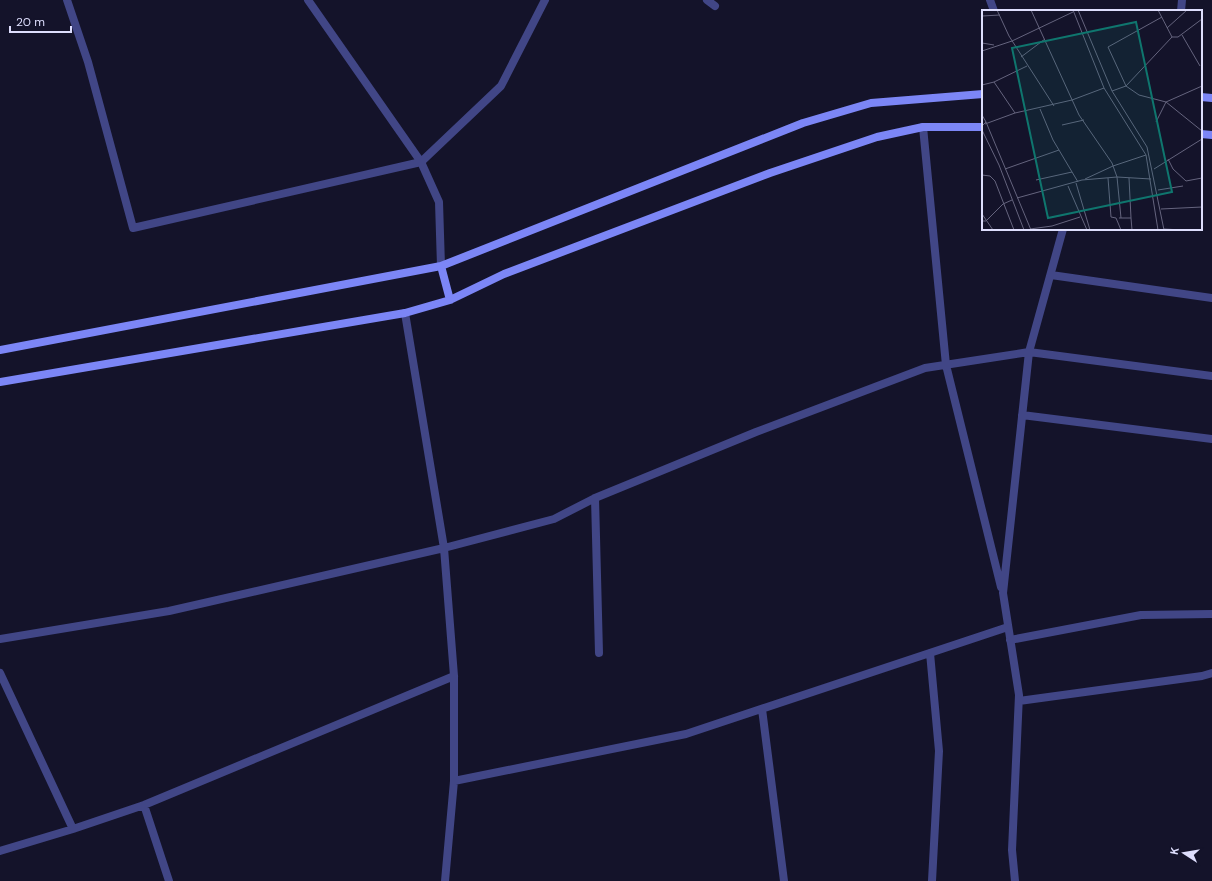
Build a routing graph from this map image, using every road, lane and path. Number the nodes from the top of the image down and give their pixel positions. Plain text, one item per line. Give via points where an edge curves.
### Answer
1 (68, 0) edge
2 (308, 0) edge
3 (545, 0) edge
4 (707, 0) edge
5 (990, 0) edge
6 (1182, 0) edge
7 (715, 6) dead end
8 (994, 10) edge
9 (1181, 10) edge
10 (982, 94) edge
11 (1202, 97) edge
12 (1212, 98) edge
13 (923, 127) junction
14 (982, 127) edge
15 (1202, 134) edge
16 (1212, 135) edge
17 (421, 162) junction
18 (1064, 230) edge
19 (441, 266) junction
20 (1051, 275) junction
21 (1212, 298) edge
22 (450, 300) junction
23 (405, 313) junction
24 (0, 350) edge
25 (1029, 352) junction
26 (946, 365) junction
27 (1212, 376) edge
28 (0, 382) edge
29 (1022, 415) junction
30 (1212, 439) edge
31 (594, 498) junction
32 (444, 548) junction
33 (1003, 593) junction
34 (1212, 614) edge
35 (1008, 627) junction
36 (0, 639) edge
37 (1010, 640) junction
38 (930, 653) junction
39 (599, 654) dead end
40 (0, 673) edge
41 (1212, 673) edge
42 (454, 676) junction
43 (1019, 701) junction
44 (762, 709) junction
45 (454, 781) junction
46 (144, 805) junction
47 (73, 829) junction
48 (0, 851) edge
49 (169, 881) edge
50 (445, 881) edge
51 (784, 881) edge
52 (932, 881) edge
53 (1015, 881) edge

1 - 17 street via 88,62 133,228
2 - 17 street
3 - 17 street via 501,86
4 - 7 street
5 - 8 street
6 - 9 street
10 - 19 main road via 871,103 803,123
11 - 12 main road
13 - 14 main road
13 - 22 main road via 877,137 770,173 504,274
13 - 26 street
15 - 16 main road
17 - 19 street via 438,202
18 - 20 street
19 - 22 main road
19 - 24 main road
20 - 21 street
20 - 25 street
22 - 23 main road
23 - 28 main road
23 - 32 street
25 - 26 street
25 - 27 street
25 - 29 street
26 - 31 street via 925,368 764,429
26 - 33 street
29 - 30 street
29 - 33 street
31 - 32 street via 554,519
31 - 39 street
32 - 36 street via 169,611
32 - 42 street
33 - 35 street
34 - 37 street via 1141,615
35 - 37 street
35 - 38 street
37 - 43 street
38 - 44 street
38 - 52 street via 939,751
40 - 47 street
41 - 43 street
42 - 45 street
42 - 46 street
43 - 53 street via 1012,850
44 - 45 street via 686,734
44 - 51 street
45 - 50 street
46 - 47 street
46 - 49 street
47 - 48 street

